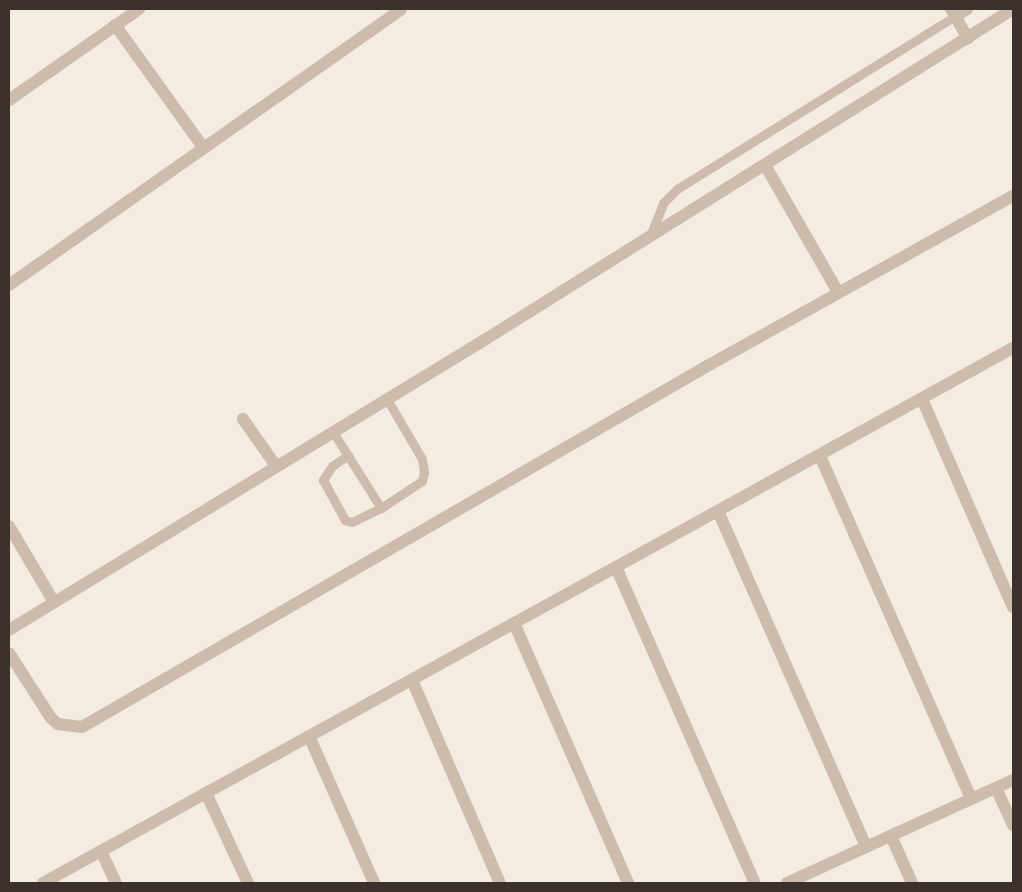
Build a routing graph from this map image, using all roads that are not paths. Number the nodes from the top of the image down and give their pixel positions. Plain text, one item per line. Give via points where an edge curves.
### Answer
1 (139, 9) edge
2 (401, 9) edge
3 (967, 9) edge
4 (1013, 9) edge
5 (953, 12) edge
6 (115, 25) junction
7 (968, 38) junction
8 (9, 100) edge
9 (203, 147) junction
10 (765, 165) junction
11 (1013, 196) edge
12 (650, 236) junction
13 (9, 285) edge
14 (838, 292) junction
15 (1013, 348) edge
16 (387, 399) junction
17 (922, 399) junction
18 (243, 419) dead end
19 (333, 432) junction
20 (348, 455) junction
21 (820, 456) junction
22 (276, 466) junction
23 (381, 508) junction
24 (718, 511) junction
25 (9, 526) edge
26 (616, 567) junction
27 (54, 602) junction
28 (1013, 607) edge
29 (514, 623) junction
30 (9, 630) edge
31 (9, 653) edge
32 (412, 680) junction
33 (309, 736) junction
34 (1013, 780) edge
35 (996, 788) junction
36 (206, 793) junction
37 (971, 799) junction
38 (1013, 825) edge
39 (892, 836) junction
40 (866, 847) junction
41 (102, 851) junction
42 (43, 883) edge
43 (116, 883) edge
44 (248, 883) edge
45 (374, 883) edge
46 (500, 883) edge
47 (628, 883) edge
48 (755, 883) edge
49 (786, 883) edge
50 (912, 883) edge

1 - 6 street
2 - 9 street
3 - 5 street
4 - 7 street
5 - 7 street
5 - 12 lane via 677,189 655,216
6 - 8 street
6 - 9 street
7 - 10 street
9 - 13 street
10 - 12 street
10 - 14 street
11 - 14 street
12 - 16 street
14 - 31 street via 82,727 58,724 51,718
15 - 17 street
16 - 19 street
16 - 23 lane via 422,459 424,472 422,481
17 - 21 street
17 - 28 street
18 - 22 street
19 - 20 lane
19 - 22 street
20 - 23 lane
20 - 23 lane via 332,466 323,480 345,520 359,521
21 - 24 street
21 - 37 street
22 - 27 street
24 - 26 street
24 - 40 street
25 - 27 street
26 - 29 street
26 - 48 street
27 - 30 street
29 - 32 street
29 - 47 street
32 - 33 street
32 - 46 street
33 - 36 street
33 - 45 street
34 - 35 street
35 - 37 street
35 - 38 street
36 - 41 street
36 - 44 street
37 - 39 street
39 - 40 street
39 - 50 street
40 - 49 street
41 - 42 street
41 - 43 street

